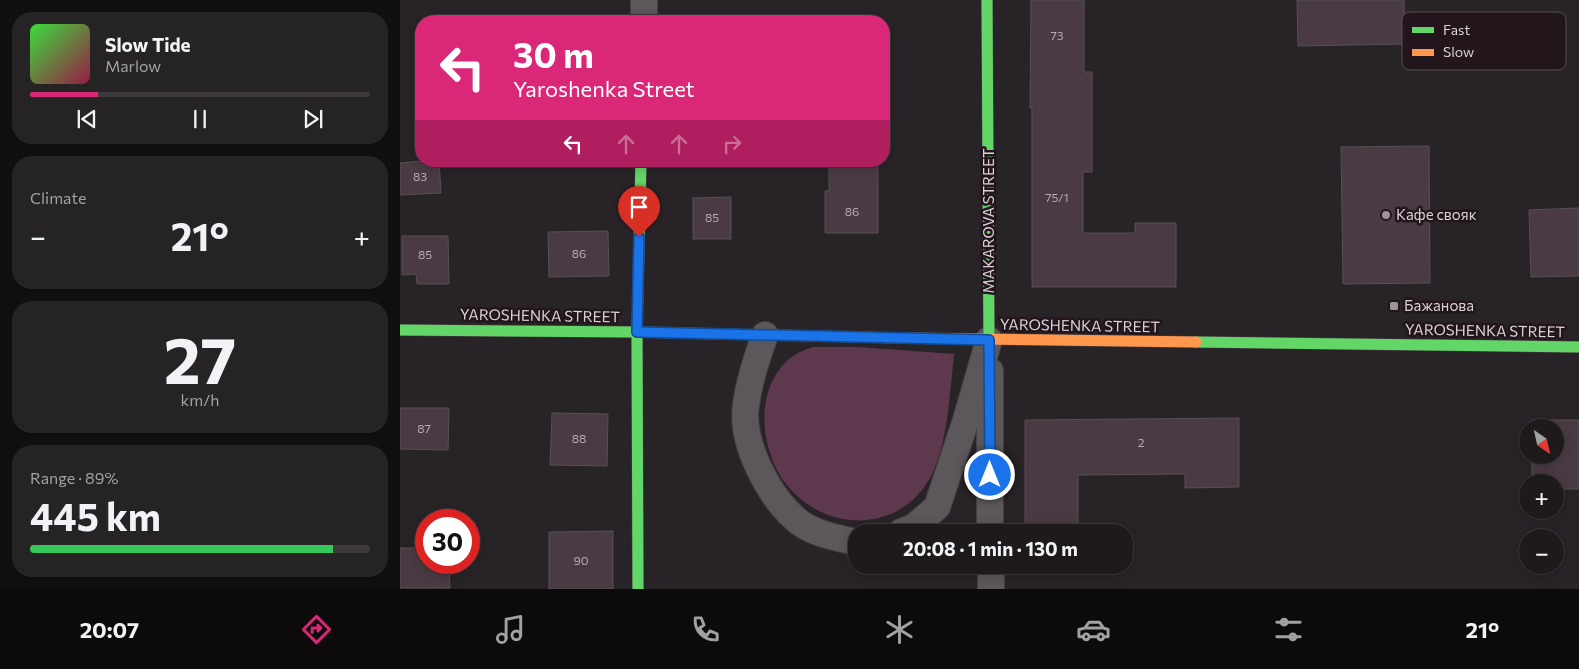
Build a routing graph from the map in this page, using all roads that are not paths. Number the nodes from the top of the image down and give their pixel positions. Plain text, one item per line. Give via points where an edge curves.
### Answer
1 (644, 0) edge
2 (987, 0) edge
3 (644, 15) edge
4 (641, 167) edge
5 (400, 330) edge
6 (637, 332) junction
7 (765, 335) junction
8 (989, 340) junction
9 (1579, 347) edge
10 (917, 524) edge
11 (990, 524) edge
12 (848, 540) edge
13 (991, 574) edge
14 (638, 589) edge
15 (991, 589) edge

1 - 3 street
2 - 8 street, MAKAROVA STREET
4 - 6 street
5 - 6 street, YAROSHENKA STREET
6 - 7 street, YAROSHENKA STREET
6 - 14 street
7 - 8 street, YAROSHENKA STREET
7 - 12 street via 745,406 748,436 760,473 778,501 800,523 828,536
8 - 9 street, YAROSHENKA STREET
8 - 10 street via 937,507
8 - 11 street, MAKAROVA STREET
13 - 15 street

